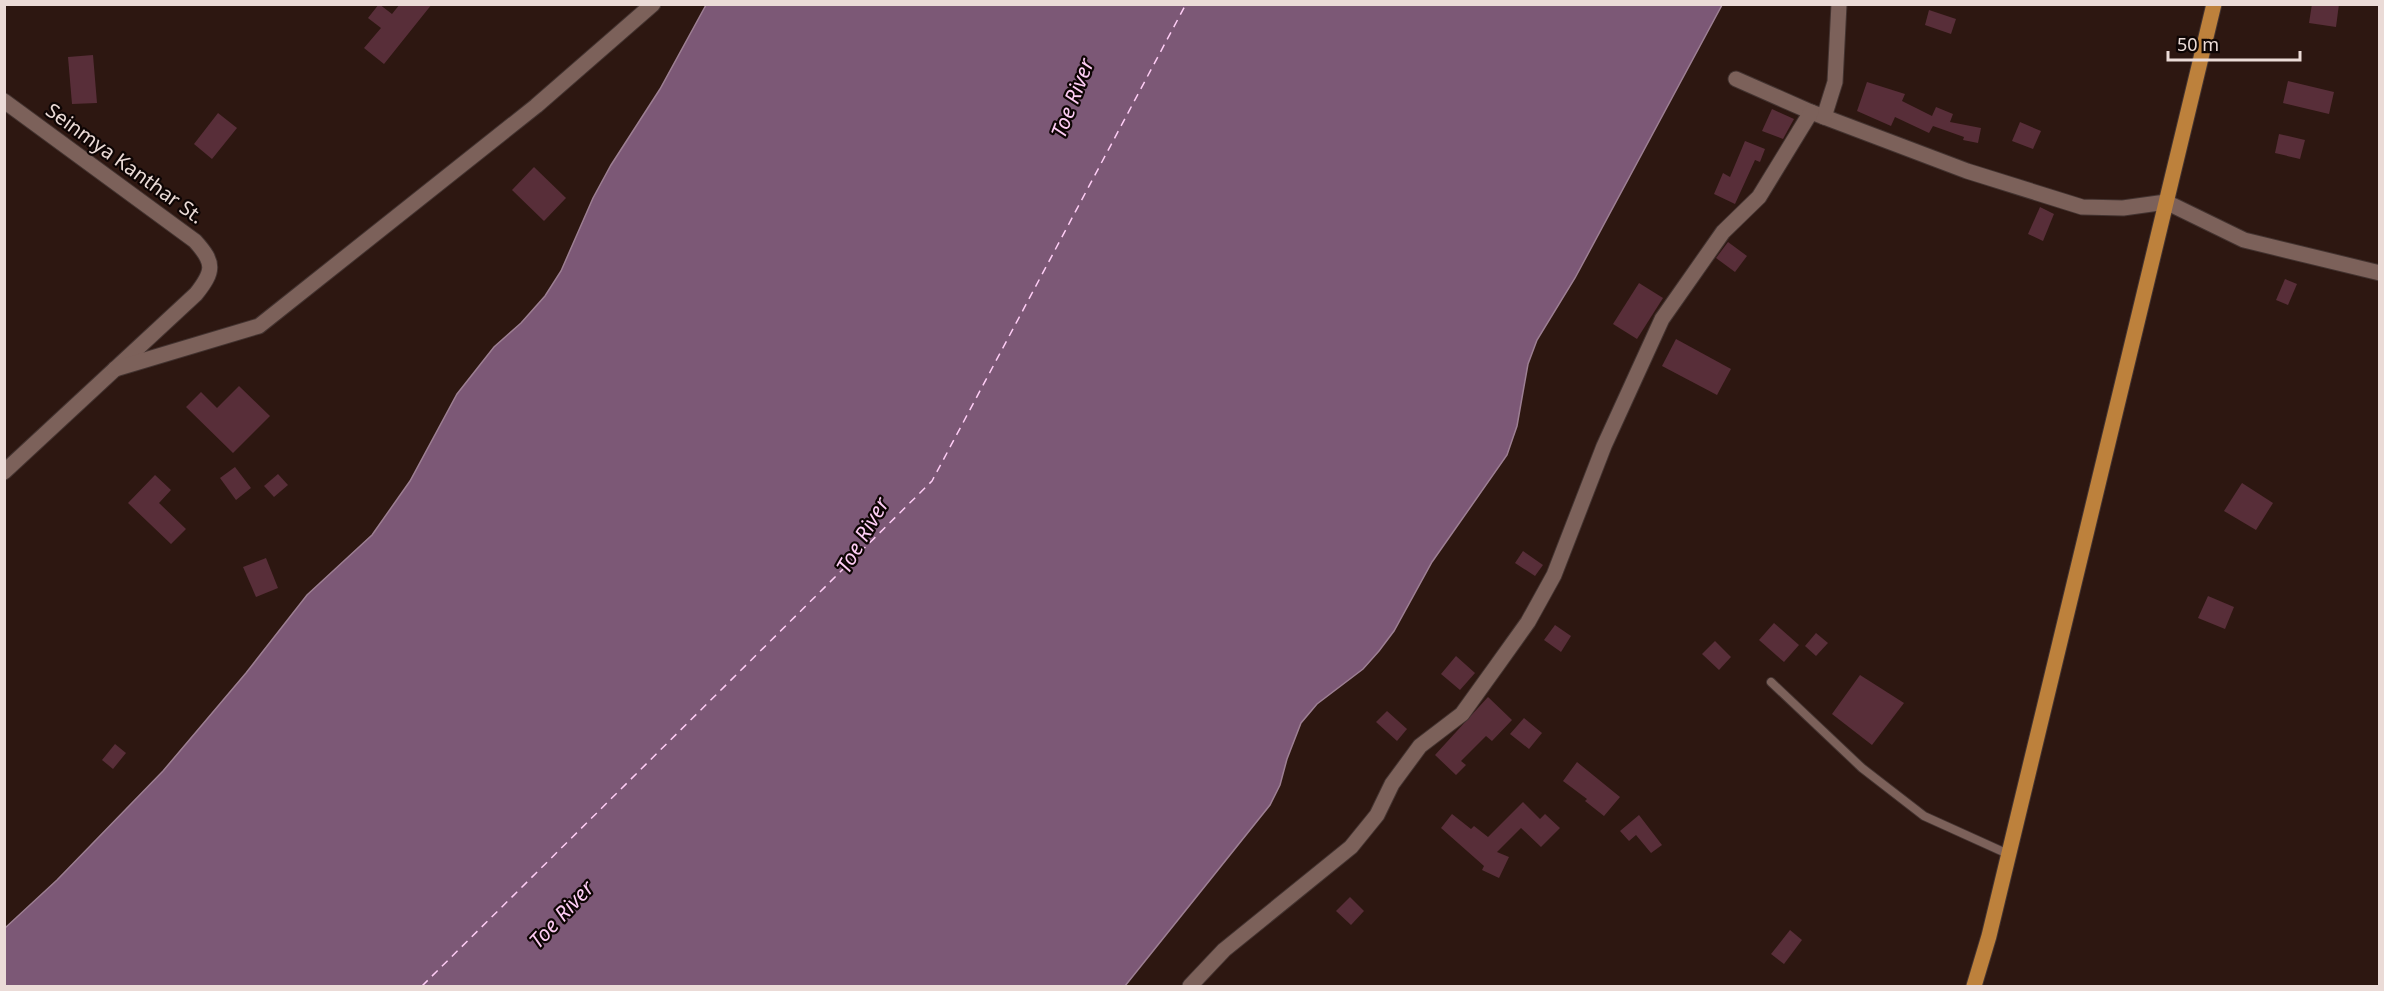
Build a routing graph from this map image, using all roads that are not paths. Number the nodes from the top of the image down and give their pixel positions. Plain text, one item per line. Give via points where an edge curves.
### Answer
1 (653, 4) edge
2 (1839, 4) edge
3 (2214, 4) edge
4 (1736, 79) dead end
5 (4, 101) edge
6 (1818, 115) junction
7 (2166, 202) junction
8 (2379, 273) edge
9 (114, 369) junction
10 (4, 472) edge
11 (1771, 682) dead end
12 (2008, 854) junction
13 (1190, 987) edge
14 (1974, 987) edge

1 - 9 street via 536,106 259,326
2 - 6 street via 1835,82
3 - 7 main road
4 - 6 street
5 - 9 street, Seinmya Kanthar St. via 208,254 208,279 196,294
6 - 7 street via 1967,171 2082,207 2123,208
6 - 13 street via 1759,197 1723,232 1662,318 1604,446 1554,575 1504,656 1462,714 1419,746 1392,784 1377,815 1351,847 1224,950
7 - 8 street via 2244,240
7 - 12 main road
9 - 10 street
11 - 12 lane via 1862,768 1924,816
12 - 14 main road

